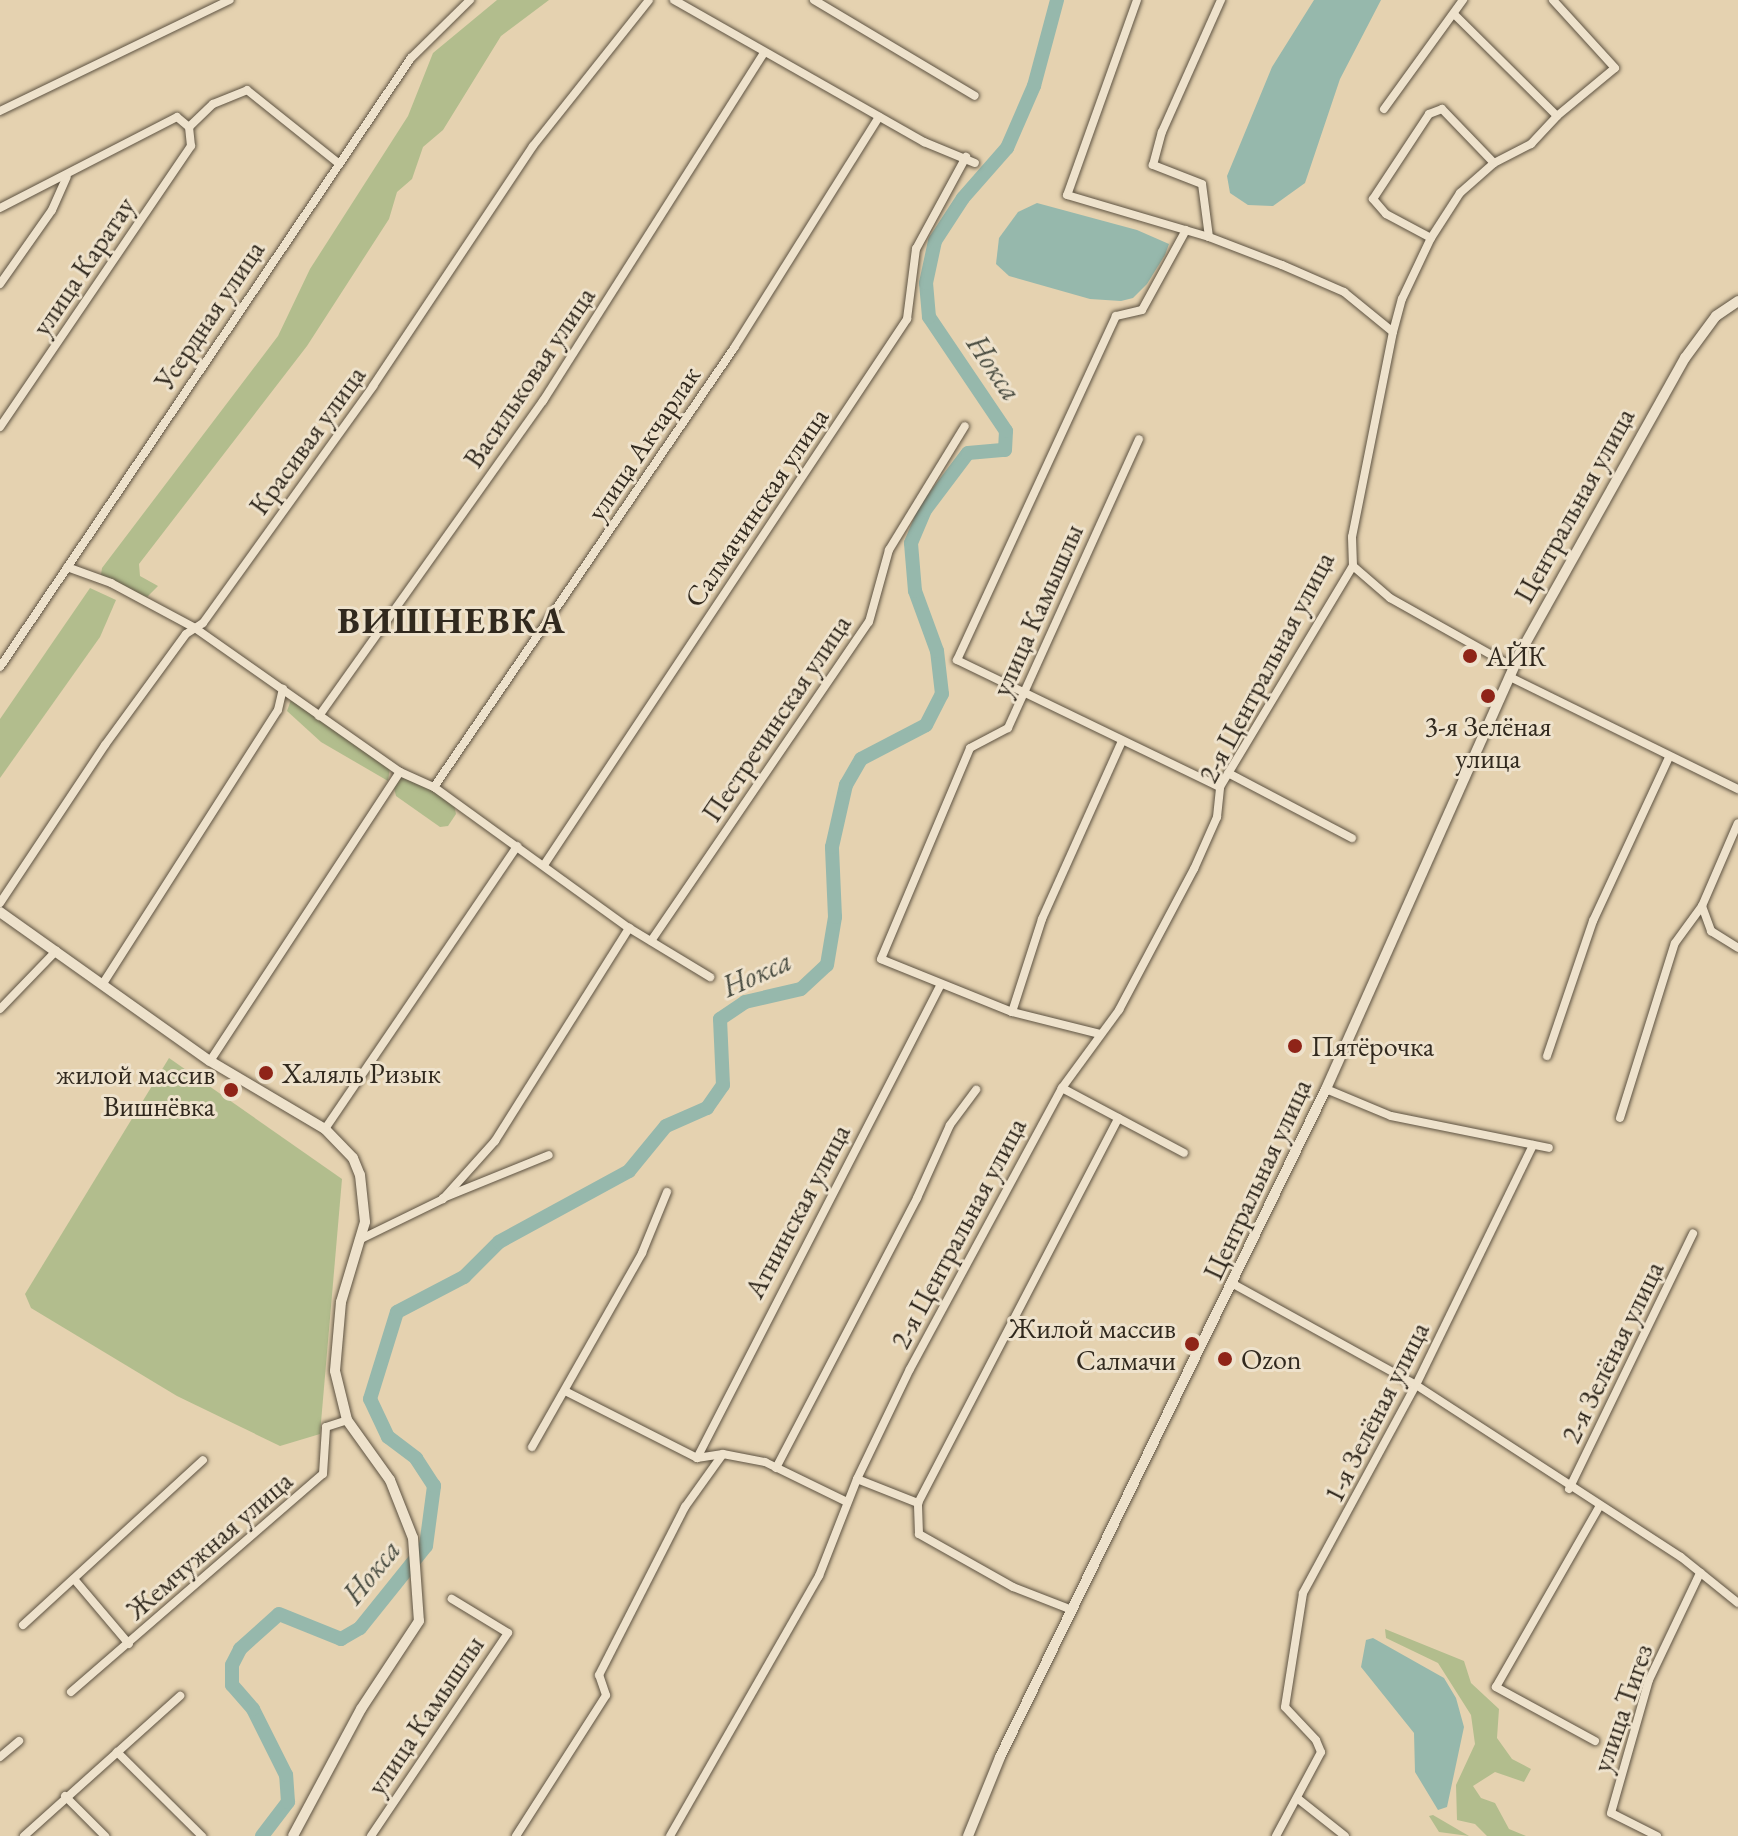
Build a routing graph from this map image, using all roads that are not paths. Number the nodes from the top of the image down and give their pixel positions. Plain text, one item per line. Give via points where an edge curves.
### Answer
1 (230, 0) edge
2 (470, 0) edge
3 (649, 0) edge
4 (674, 0) edge
5 (814, 0) edge
6 (1137, 0) edge
7 (1221, 0) edge
8 (1463, 0) edge
9 (1553, 0) edge
10 (1454, 14) junction
11 (763, 54) junction
12 (975, 96) dead end
13 (1384, 109) dead end
14 (0, 111) edge
15 (1557, 116) junction
16 (879, 117) junction
17 (189, 127) junction
18 (966, 157) junction
19 (337, 162) junction
20 (975, 163) dead end
21 (1494, 163) junction
22 (67, 177) junction
23 (0, 208) edge
24 (1186, 230) junction
25 (1209, 237) junction
26 (1431, 238) junction
27 (0, 284) edge
28 (1738, 301) edge
29 (1393, 332) junction
30 (965, 426) dead end
31 (0, 427) edge
32 (1139, 439) dead end
33 (1353, 566) junction
34 (67, 567) junction
35 (195, 628) junction
36 (0, 667) edge
37 (1512, 672) junction
38 (283, 689) junction
39 (1025, 692) junction
40 (319, 716) junction
41 (1122, 741) junction
42 (1669, 757) junction
43 (400, 772) junction
44 (1228, 773) junction
45 (434, 787) junction
46 (1220, 787) junction
47 (1738, 789) edge
48 (1738, 823) edge
49 (1352, 838) dead end
50 (517, 846) junction
51 (544, 865) junction
52 (0, 903) edge
53 (1702, 906) junction
54 (0, 912) edge
55 (629, 928) junction
56 (651, 941) junction
57 (1738, 948) edge
58 (56, 951) junction
59 (710, 977) dead end
60 (102, 985) junction
61 (940, 986) junction
62 (0, 1009) edge
63 (1012, 1012) junction
64 (1100, 1034) junction
65 (1547, 1056) dead end
66 (210, 1061) junction
67 (1062, 1088) junction
68 (1326, 1089) junction
69 (976, 1090) dead end
70 (1118, 1118) junction
71 (1620, 1118) dead end
72 (325, 1129) junction
73 (1533, 1145) junction
74 (1549, 1148) dead end
75 (1184, 1153) dead end
76 (549, 1155) dead end
77 (667, 1192) dead end
78 (443, 1199) junction
79 (1693, 1234) dead end
80 (359, 1240) junction
81 (1235, 1285) junction
82 (1416, 1385) junction
83 (567, 1392) junction
84 (347, 1420) junction
85 (532, 1447) dead end
86 (723, 1454) junction
87 (697, 1458) junction
88 (203, 1460) dead end
89 (776, 1468) junction
90 (857, 1479) junction
91 (1569, 1489) junction
92 (847, 1502) junction
93 (918, 1503) junction
94 (1599, 1507) junction
95 (1700, 1573) junction
96 (74, 1579) junction
97 (452, 1599) dead end
98 (1738, 1603) edge
99 (1072, 1610) junction
100 (23, 1625) dead end
101 (129, 1644) junction
102 (71, 1692) dead end
103 (180, 1696) dead end
104 (19, 1741) dead end
105 (1595, 1741) dead end
106 (117, 1752) junction
107 (0, 1757) edge
108 (65, 1796) junction
109 (1297, 1798) junction
110 (24, 1836) edge
111 (105, 1836) edge
112 (202, 1836) edge
113 (293, 1836) edge
114 (371, 1836) edge
115 (516, 1836) edge
116 (670, 1836) edge
117 (968, 1836) edge
118 (1276, 1836) edge
119 (1345, 1836) edge
120 (1657, 1836) edge

1 - 14 street
2 - 19 street, Усердная улица via 427,38
3 - 35 street, Красивая улица via 533,146 373,386
4 - 11 street
5 - 12 street
6 - 24 street via 1067,195
7 - 25 street via 1162,132 1153,165 1202,184
8 - 10 street
9 - 15 street, 2-я Центральная улица via 1615,68
10 - 13 street
10 - 15 street
11 - 16 street
11 - 40 street, Васильковая улица via 543,401
15 - 21 street, 2-я Центральная улица via 1531,144
16 - 18 street
16 - 45 street, улица Акчарлак via 734,348
17 - 19 street via 213,104 247,90
17 - 22 street via 177,117
17 - 31 street, улица Каратау via 191,146
18 - 20 street
18 - 51 street, Салмачинская улица via 916,249 907,319
19 - 34 street, Усердная улица
21 - 26 street, 2-я Центральная улица via 1460,193
21 - 26 street via 1442,109 1429,114 1373,199 1386,214
22 - 23 street
22 - 27 street via 52,210
24 - 25 street
24 - 39 street via 1142,310 1116,316 957,660
25 - 29 street via 1344,292
26 - 29 street, 2-я Центральная улица via 1402,299
28 - 37 street, Центральная улица via 1716,316 1685,358 1558,578
29 - 33 street, 2-я Центральная улица via 1352,537
30 - 56 street, Пестречинская улица via 889,550 869,622
32 - 39 street, улица Камышлы
33 - 37 street via 1390,598
33 - 44 street, 2-я Центральная улица
34 - 35 street via 111,583
34 - 36 street, Усердная улица
35 - 38 street
35 - 52 street, Красивая улица via 105,745
37 - 42 street
37 - 68 street, Центральная улица
38 - 40 street
38 - 60 street via 278,710
39 - 41 street
39 - 61 street, улица Камышлы via 1008,728 970,748 881,959
40 - 43 street
41 - 46 street
41 - 63 street via 1042,919
42 - 47 street
42 - 65 street via 1593,921
43 - 45 street
43 - 66 street
44 - 46 street, 2-я Центральная улица
44 - 49 street
45 - 50 street
46 - 64 street, 2-я Центральная улица via 1217,817 1194,869 1119,1010
48 - 53 street
50 - 51 street
50 - 72 street
51 - 55 street
53 - 57 street via 1711,931
53 - 71 street via 1675,943
54 - 58 street
55 - 56 street
55 - 78 street via 495,1141
56 - 59 street
58 - 60 street
58 - 62 street
60 - 66 street
61 - 63 street
61 - 87 street, Атнинская улица
63 - 64 street
64 - 67 street, 2-я Центральная улица
66 - 72 street
67 - 70 street
67 - 90 street, 2-я Центральная улица
68 - 73 street via 1391,1116
68 - 81 street, Центральная улица
69 - 89 street via 950,1125
70 - 75 street
70 - 93 street
72 - 80 street via 353,1158 360,1175 366,1209
73 - 74 street
73 - 82 street, 1-я Зелёная улица
76 - 78 street
77 - 83 street via 642,1253
78 - 80 street
79 - 91 street, 2-я Зелёная улица
80 - 84 street via 341,1302 335,1371
81 - 82 street
81 - 99 street, Центральная улица
82 - 91 street
82 - 109 street, 1-я Зелёная улица via 1303,1593 1285,1707 1321,1752
83 - 85 street
83 - 87 street
84 - 101 street, Жемчужная улица via 326,1427 323,1474
84 - 113 street via 390,1480 413,1538 419,1621 361,1709
86 - 87 street
86 - 89 street
86 - 115 street via 685,1507 599,1675 606,1695
88 - 96 street
89 - 92 street
90 - 92 street, 2-я Центральная улица
90 - 93 street
91 - 94 street
92 - 116 street, 2-я Центральная улица via 819,1576
93 - 99 street via 919,1534 1013,1587
94 - 95 street
94 - 105 street via 1496,1687
95 - 98 street
95 - 120 street, улица Тигез via 1649,1680 1611,1813
96 - 100 street
96 - 101 street
97 - 114 street, улица Камышлы via 508,1633
99 - 117 street, Центральная улица
101 - 102 street, Жемчужная улица
103 - 106 street
104 - 107 street
106 - 108 street
106 - 112 street
108 - 110 street
108 - 111 street
109 - 118 street
109 - 119 street

